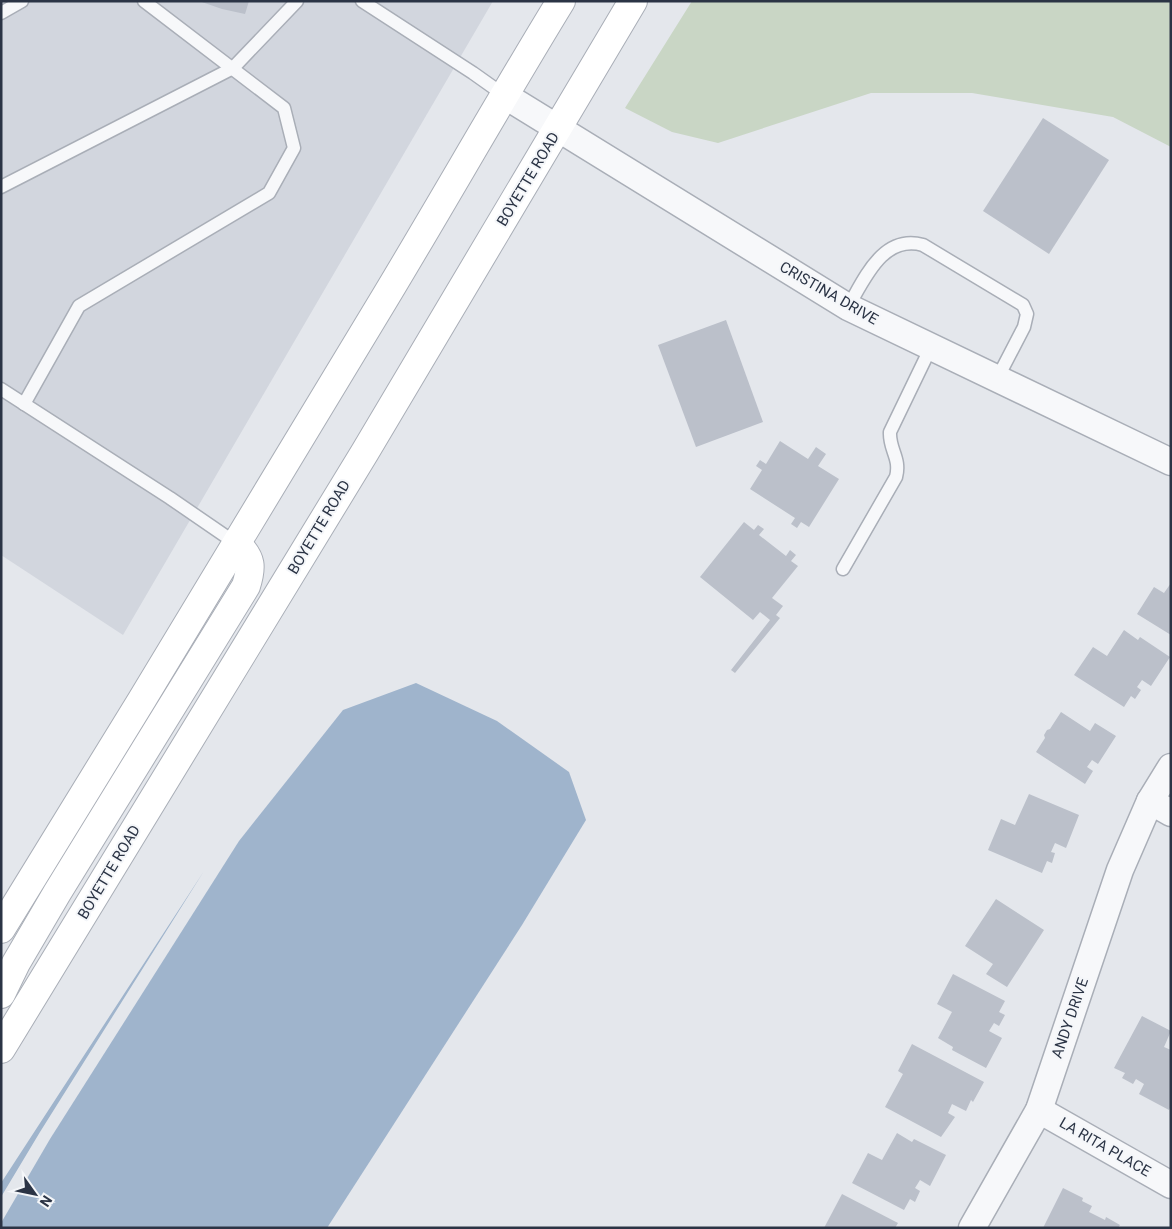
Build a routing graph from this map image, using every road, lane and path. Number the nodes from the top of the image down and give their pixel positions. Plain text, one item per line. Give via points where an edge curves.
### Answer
1 (22, 1) edge
2 (144, 1) edge
3 (297, 1) edge
4 (362, 1) edge
5 (561, 1) edge
6 (633, 1) edge
7 (1, 13) edge
8 (233, 68) junction
9 (504, 95) junction
10 (558, 129) junction
11 (1, 188) edge
12 (848, 307) junction
13 (931, 347) junction
14 (997, 379) junction
15 (1, 389) edge
16 (24, 404) junction
17 (1171, 462) edge
18 (237, 544) junction
19 (843, 569) dead end
20 (1171, 767) edge
21 (1160, 807) edge
22 (1, 929) edge
23 (1, 994) edge
24 (1, 1049) edge
25 (1039, 1110) junction
26 (1171, 1185) edge
27 (972, 1228) edge

1 - 7 lane
2 - 8 lane
3 - 8 lane
4 - 9 lane
5 - 9 main road
6 - 10 main road, BOYETTE ROAD
8 - 11 lane
8 - 16 lane via 284,108 294,148 270,193 79,306
9 - 10 street, CRISTINA DRIVE
9 - 18 main road
10 - 12 street, CRISTINA DRIVE
10 - 24 main road, BOYETTE ROAD
12 - 13 street, CRISTINA DRIVE
12 - 14 lane via 871,268 890,248 912,242 923,245 1023,305 1027,314 1024,327
13 - 14 street, CRISTINA DRIVE
13 - 19 lane via 890,432 889,443 899,468 896,477
14 - 17 street, CRISTINA DRIVE
15 - 16 lane
16 - 18 lane
18 - 22 main road
18 - 23 main road via 250,563 246,586 39,924
20 - 21 street, ANDY DRIVE
21 - 25 street, ANDY DRIVE via 1120,870
25 - 26 street, LA RITA PLACE
25 - 27 street, ANDY DRIVE

